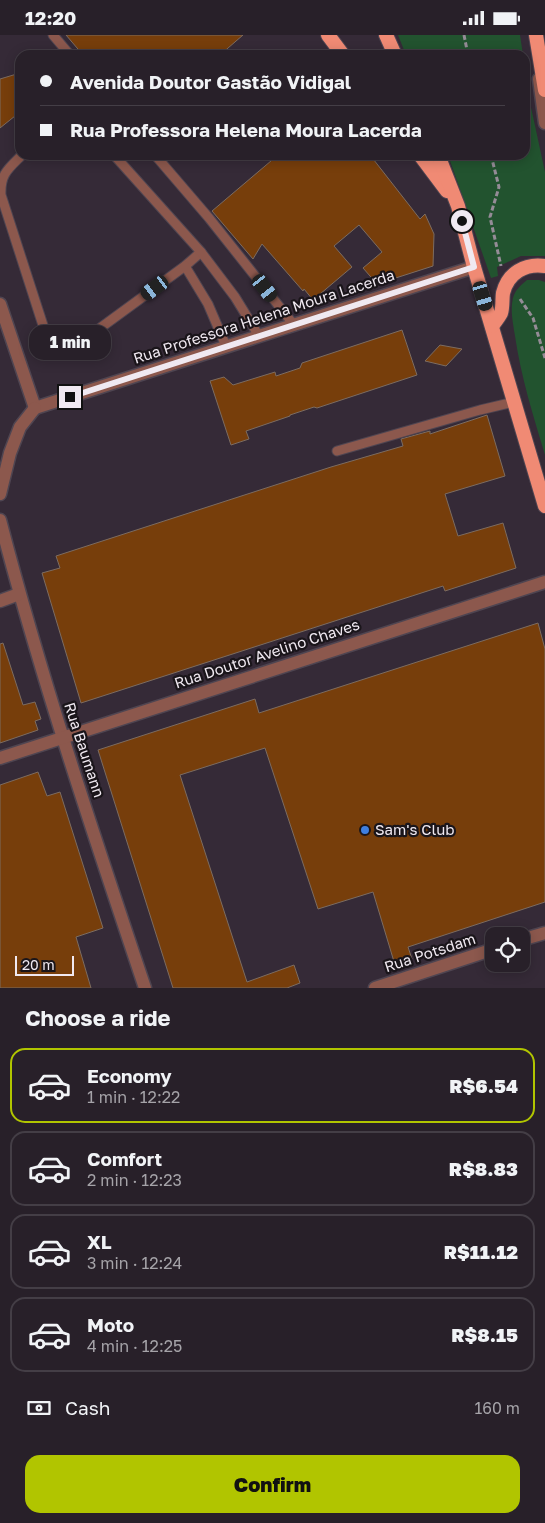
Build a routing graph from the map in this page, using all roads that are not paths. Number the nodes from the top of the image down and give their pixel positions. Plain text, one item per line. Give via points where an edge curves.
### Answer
1 (53, 35) edge
2 (328, 35) edge
3 (386, 35) edge
4 (534, 35) edge
5 (66, 50) edge
6 (339, 50) edge
7 (392, 50) edge
8 (545, 90) edge
9 (545, 123) edge
10 (18, 160) edge
11 (118, 160) edge
12 (160, 160) edge
13 (424, 160) edge
14 (440, 160) edge
15 (458, 206) junction
16 (201, 252) junction
17 (185, 266) junction
18 (545, 266) edge
19 (474, 267) junction
20 (0, 304) edge
21 (294, 325) junction
22 (492, 326) junction
23 (259, 336) junction
24 (226, 346) junction
25 (514, 402) junction
26 (35, 408) junction
27 (337, 451) dead end
28 (0, 494) edge
29 (545, 506) edge
30 (0, 520) edge
31 (545, 583) edge
32 (19, 594) junction
33 (0, 601) edge
34 (62, 737) junction
35 (0, 758) edge
36 (545, 933) edge
37 (530, 937) edge
38 (485, 952) edge
39 (145, 988) edge
40 (375, 988) edge

1 - 5 lane
2 - 6 highway
3 - 7 highway
4 - 8 highway
4 - 9 street
10 - 17 lane via 2,178 2,195 53,351 66,353
11 - 16 lane
12 - 21 lane
13 - 15 highway
14 - 15 highway
15 - 19 highway
16 - 17 lane
16 - 23 lane
17 - 24 lane via 208,304
18 - 22 highway via 525,267 507,281 501,313
19 - 21 street, Rua Professora Helena Moura Lacerda
19 - 22 highway
20 - 26 street
21 - 23 street, Rua Professora Helena Moura Lacerda
22 - 25 highway
23 - 24 street, Rua Professora Helena Moura Lacerda
24 - 26 street, Rua Professora Helena Moura Lacerda
25 - 27 lane
25 - 29 highway
26 - 28 street via 20,427
30 - 32 street, Rua Baumann
31 - 34 street, Rua Doutor Avelino Chaves
32 - 33 street
32 - 34 street, Rua Baumann
34 - 35 street, Rua Doutor Avelino Chaves
34 - 39 street, Rua Baumann
36 - 37 street
38 - 40 street, Rua Potsdam

